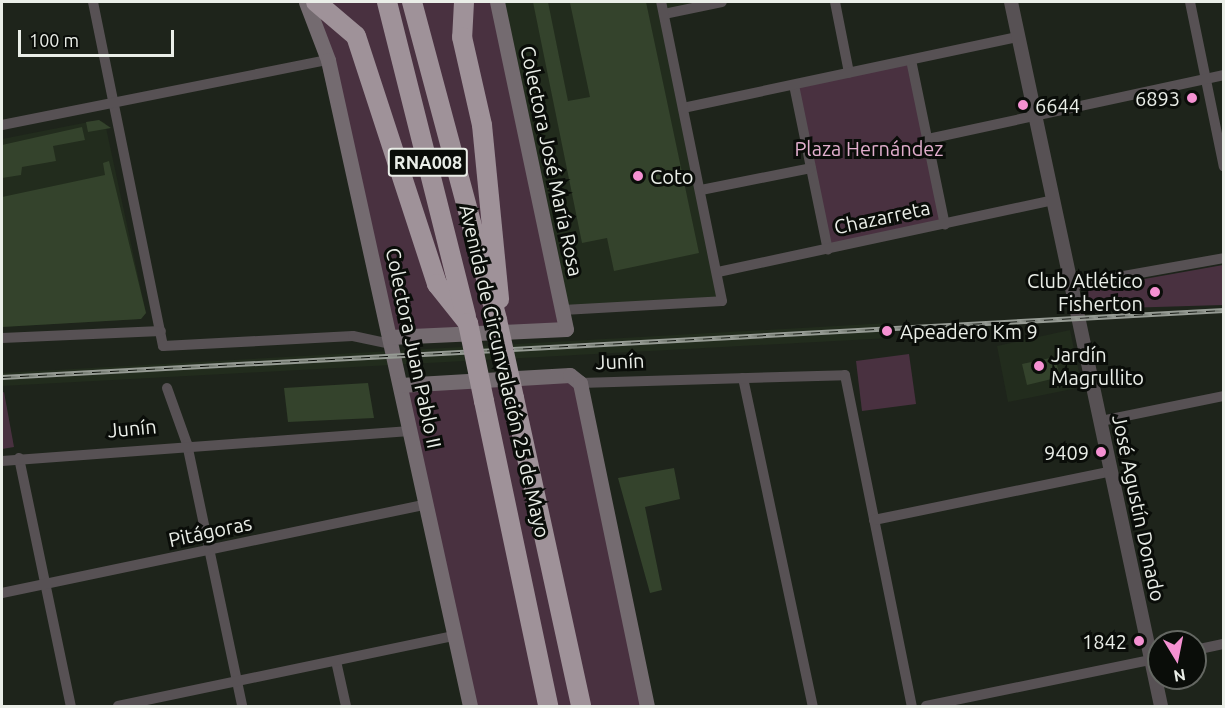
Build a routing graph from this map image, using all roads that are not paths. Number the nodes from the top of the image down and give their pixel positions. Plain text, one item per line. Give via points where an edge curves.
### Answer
1 (93, 2) edge
2 (306, 2) edge
3 (316, 2) edge
4 (387, 2) edge
5 (412, 2) edge
6 (464, 2) edge
7 (497, 2) edge
8 (661, 2) edge
9 (722, 2) edge
10 (835, 2) edge
11 (1011, 2) edge
12 (1190, 2) edge
13 (664, 14) junction
14 (1018, 37) junction
15 (328, 60) junction
16 (911, 60) junction
17 (849, 73) junction
18 (1224, 75) edge
19 (1205, 79) junction
20 (794, 85) junction
21 (113, 101) junction
22 (683, 108) junction
23 (1036, 114) junction
24 (2, 125) edge
25 (928, 139) junction
26 (1224, 166) edge
27 (811, 168) junction
28 (700, 190) junction
29 (1054, 200) junction
30 (945, 225) junction
31 (828, 250) junction
32 (1224, 258) edge
33 (718, 272) junction
34 (1073, 285) junction
35 (563, 310) junction
36 (496, 320) junction
37 (468, 323) junction
38 (161, 331) junction
39 (2, 338) edge
40 (391, 341) junction
41 (743, 378) junction
42 (580, 383) junction
43 (400, 385) junction
44 (167, 388) dead end
45 (1224, 396) edge
46 (1101, 421) junction
47 (410, 431) junction
48 (187, 444) junction
49 (19, 458) junction
50 (2, 461) edge
51 (1112, 471) junction
52 (427, 504) junction
53 (874, 520) junction
54 (209, 550) junction
55 (46, 584) junction
56 (2, 593) edge
57 (1149, 630) edge
58 (454, 636) junction
59 (1224, 644) edge
60 (1207, 648) edge
61 (1147, 660) edge
62 (336, 661) junction
63 (237, 681) junction
64 (1159, 690) edge
65 (71, 706) edge
66 (118, 706) edge
67 (242, 706) edge
68 (346, 706) edge
69 (470, 706) edge
70 (548, 706) edge
71 (581, 706) edge
72 (647, 706) edge
73 (813, 706) edge
74 (912, 706) edge
75 (926, 706) edge
76 (1161, 706) edge

1 - 21 street
2 - 15 main road, Colectora Juan Pablo II
3 - 37 highway via 356,36 437,284
4 - 37 highway, Avenida de Circunvalación 25 de Mayo / RNA008
5 - 36 highway, Avenida de Circunvalación 25 de Mayo / RNA008
6 - 36 highway via 462,37 482,125 500,289
7 - 35 main road, Colectora José María Rosa
8 - 13 street
9 - 13 street
10 - 17 street
11 - 14 street, José Agustín Donado
12 - 19 street
13 - 22 street
14 - 16 street
14 - 23 street, José Agustín Donado
15 - 21 street
15 - 40 main road, Colectora Juan Pablo II
16 - 17 street
16 - 25 street
17 - 20 street
18 - 19 street
19 - 23 street
19 - 26 street
20 - 22 street
20 - 27 street
21 - 24 street
21 - 38 street
22 - 28 street
23 - 25 street
23 - 29 street, José Agustín Donado
25 - 30 street
27 - 28 street
27 - 31 street
28 - 33 street
29 - 30 street, Chazarreta
29 - 34 street, José Agustín Donado
30 - 31 street, Chazarreta
31 - 33 street, Chazarreta
32 - 34 street
33 - 35 street via 722,301
34 - 46 street, José Agustín Donado
35 - 40 main road, Colectora José María Rosa via 566,329
36 - 71 highway, Avenida de Circunvalación 25 de Mayo / RNA008, bridge
37 - 70 highway, Avenida de Circunvalación 25 de Mayo / RNA008, bridge
38 - 39 street
38 - 40 street via 163,346 353,336
40 - 43 main road, Colectora Juan Pablo II
41 - 42 street, Junín
41 - 53 street, Junín via 845,375
41 - 73 street
42 - 43 main road, Junín via 570,375
42 - 72 main road
43 - 47 main road, Colectora Juan Pablo II
44 - 48 street
45 - 46 street
46 - 51 street, José Agustín Donado
47 - 48 street, Junín
47 - 52 main road, Colectora Juan Pablo II
48 - 49 street, Junín
48 - 54 street
49 - 50 street, Junín
49 - 55 street
51 - 53 street
51 - 57 street, José Agustín Donado
52 - 54 street, Pitágoras
52 - 58 main road, Colectora Juan Pablo II
53 - 74 street
54 - 55 street, Pitágoras
54 - 63 street
55 - 56 street, Pitágoras
55 - 65 street
58 - 62 street
58 - 69 main road, Colectora Juan Pablo II
59 - 60 street
61 - 75 street
62 - 63 street
62 - 68 street
63 - 66 street
63 - 67 street
64 - 76 street, José Agustín Donado

